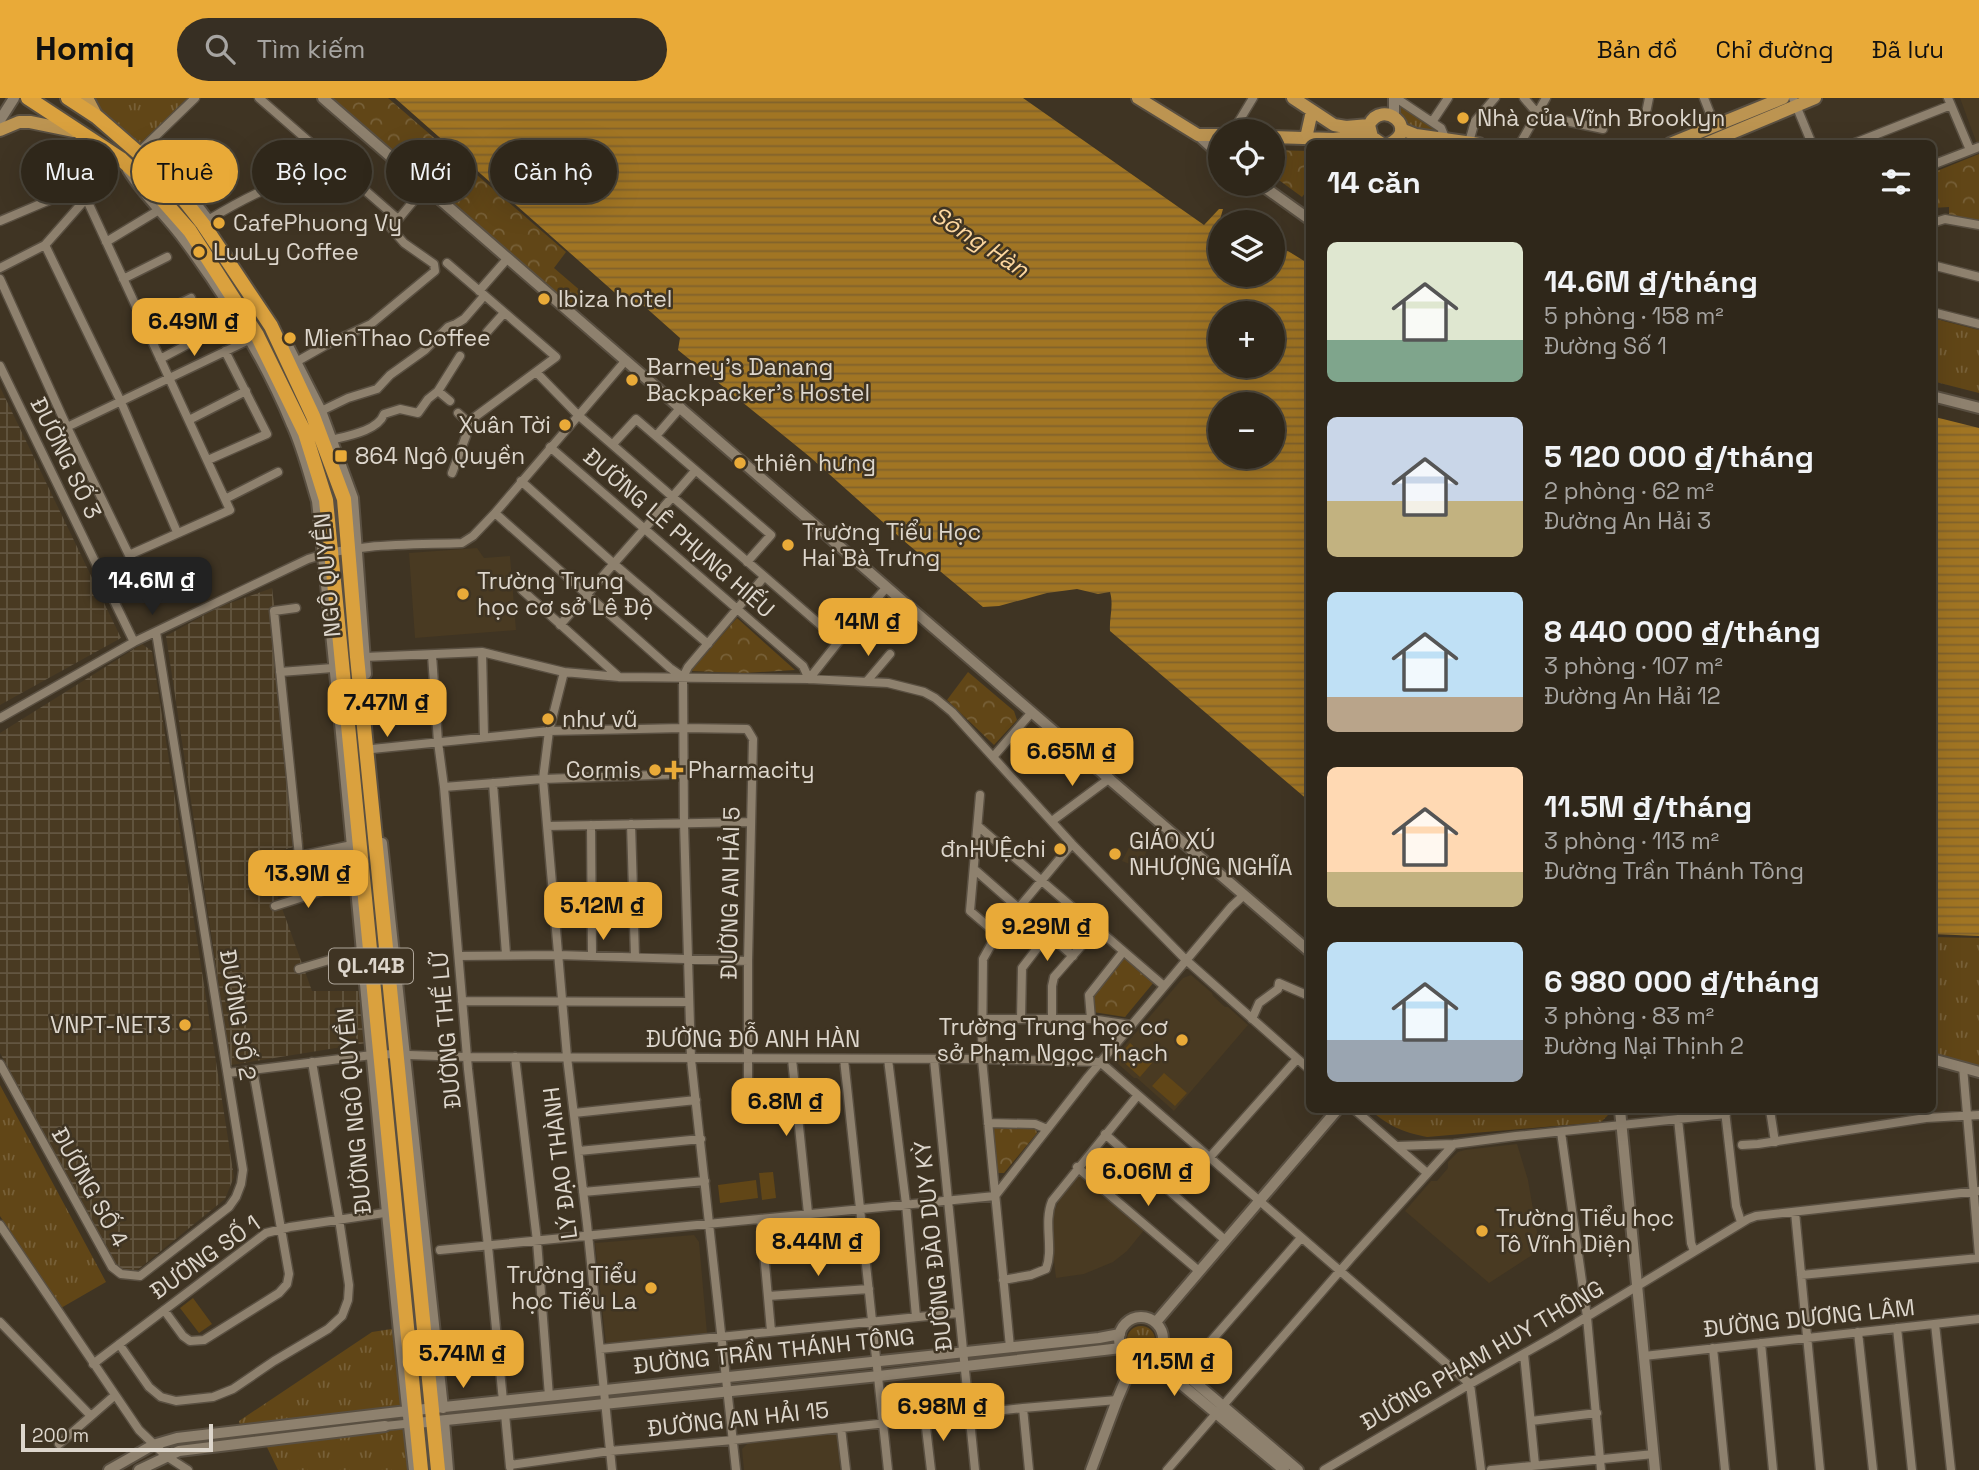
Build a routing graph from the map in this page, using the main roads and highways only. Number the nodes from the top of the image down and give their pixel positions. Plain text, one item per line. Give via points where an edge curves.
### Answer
1 (28, 98) edge
2 (68, 98) edge
3 (87, 98) edge
4 (1138, 98) edge
5 (1293, 98) edge
6 (1783, 98) edge
7 (1815, 98) edge
8 (1795, 102) edge
9 (1312, 111) junction
10 (97, 117) junction
11 (1401, 129) junction
12 (0, 130) edge
13 (82, 133) junction
14 (1208, 135) edge
15 (1722, 135) edge
16 (1285, 137) edge
17 (1306, 138) junction
18 (1380, 139) edge
19 (1446, 140) edge
20 (1693, 140) edge
21 (121, 159) joint
22 (421, 1470) edge
23 (438, 1470) edge

1 - 13 highway, ĐƯỜNG NGÔ QUYỀN / QL.14B
2 - 10 highway, QL.14B
3 - 10 main road
4 - 14 main road via 1198,135
5 - 9 main road
6 - 15 main road
7 - 8 main road
8 - 15 main road
9 - 17 main road
9 - 18 main road via 1330,123
10 - 23 highway, NGÔ QUYỀN / QL.14B via 166,177 271,326 313,416 344,499 352,548 356,657 438,1415
11 - 18 main road via 1399,137
11 - 18 main road via 1389,113 1374,116
11 - 19 main road
12 - 13 main road via 30,122
13 - 21 highway, ĐƯỜNG NGÔ QUYỀN / QL.14B
15 - 20 main road
16 - 17 main road
17 - 18 main road
21 - 22 highway, NGÔ QUYỀN / QL.14B via 190,231 257,334 305,433 326,500 327,552 375,1054

